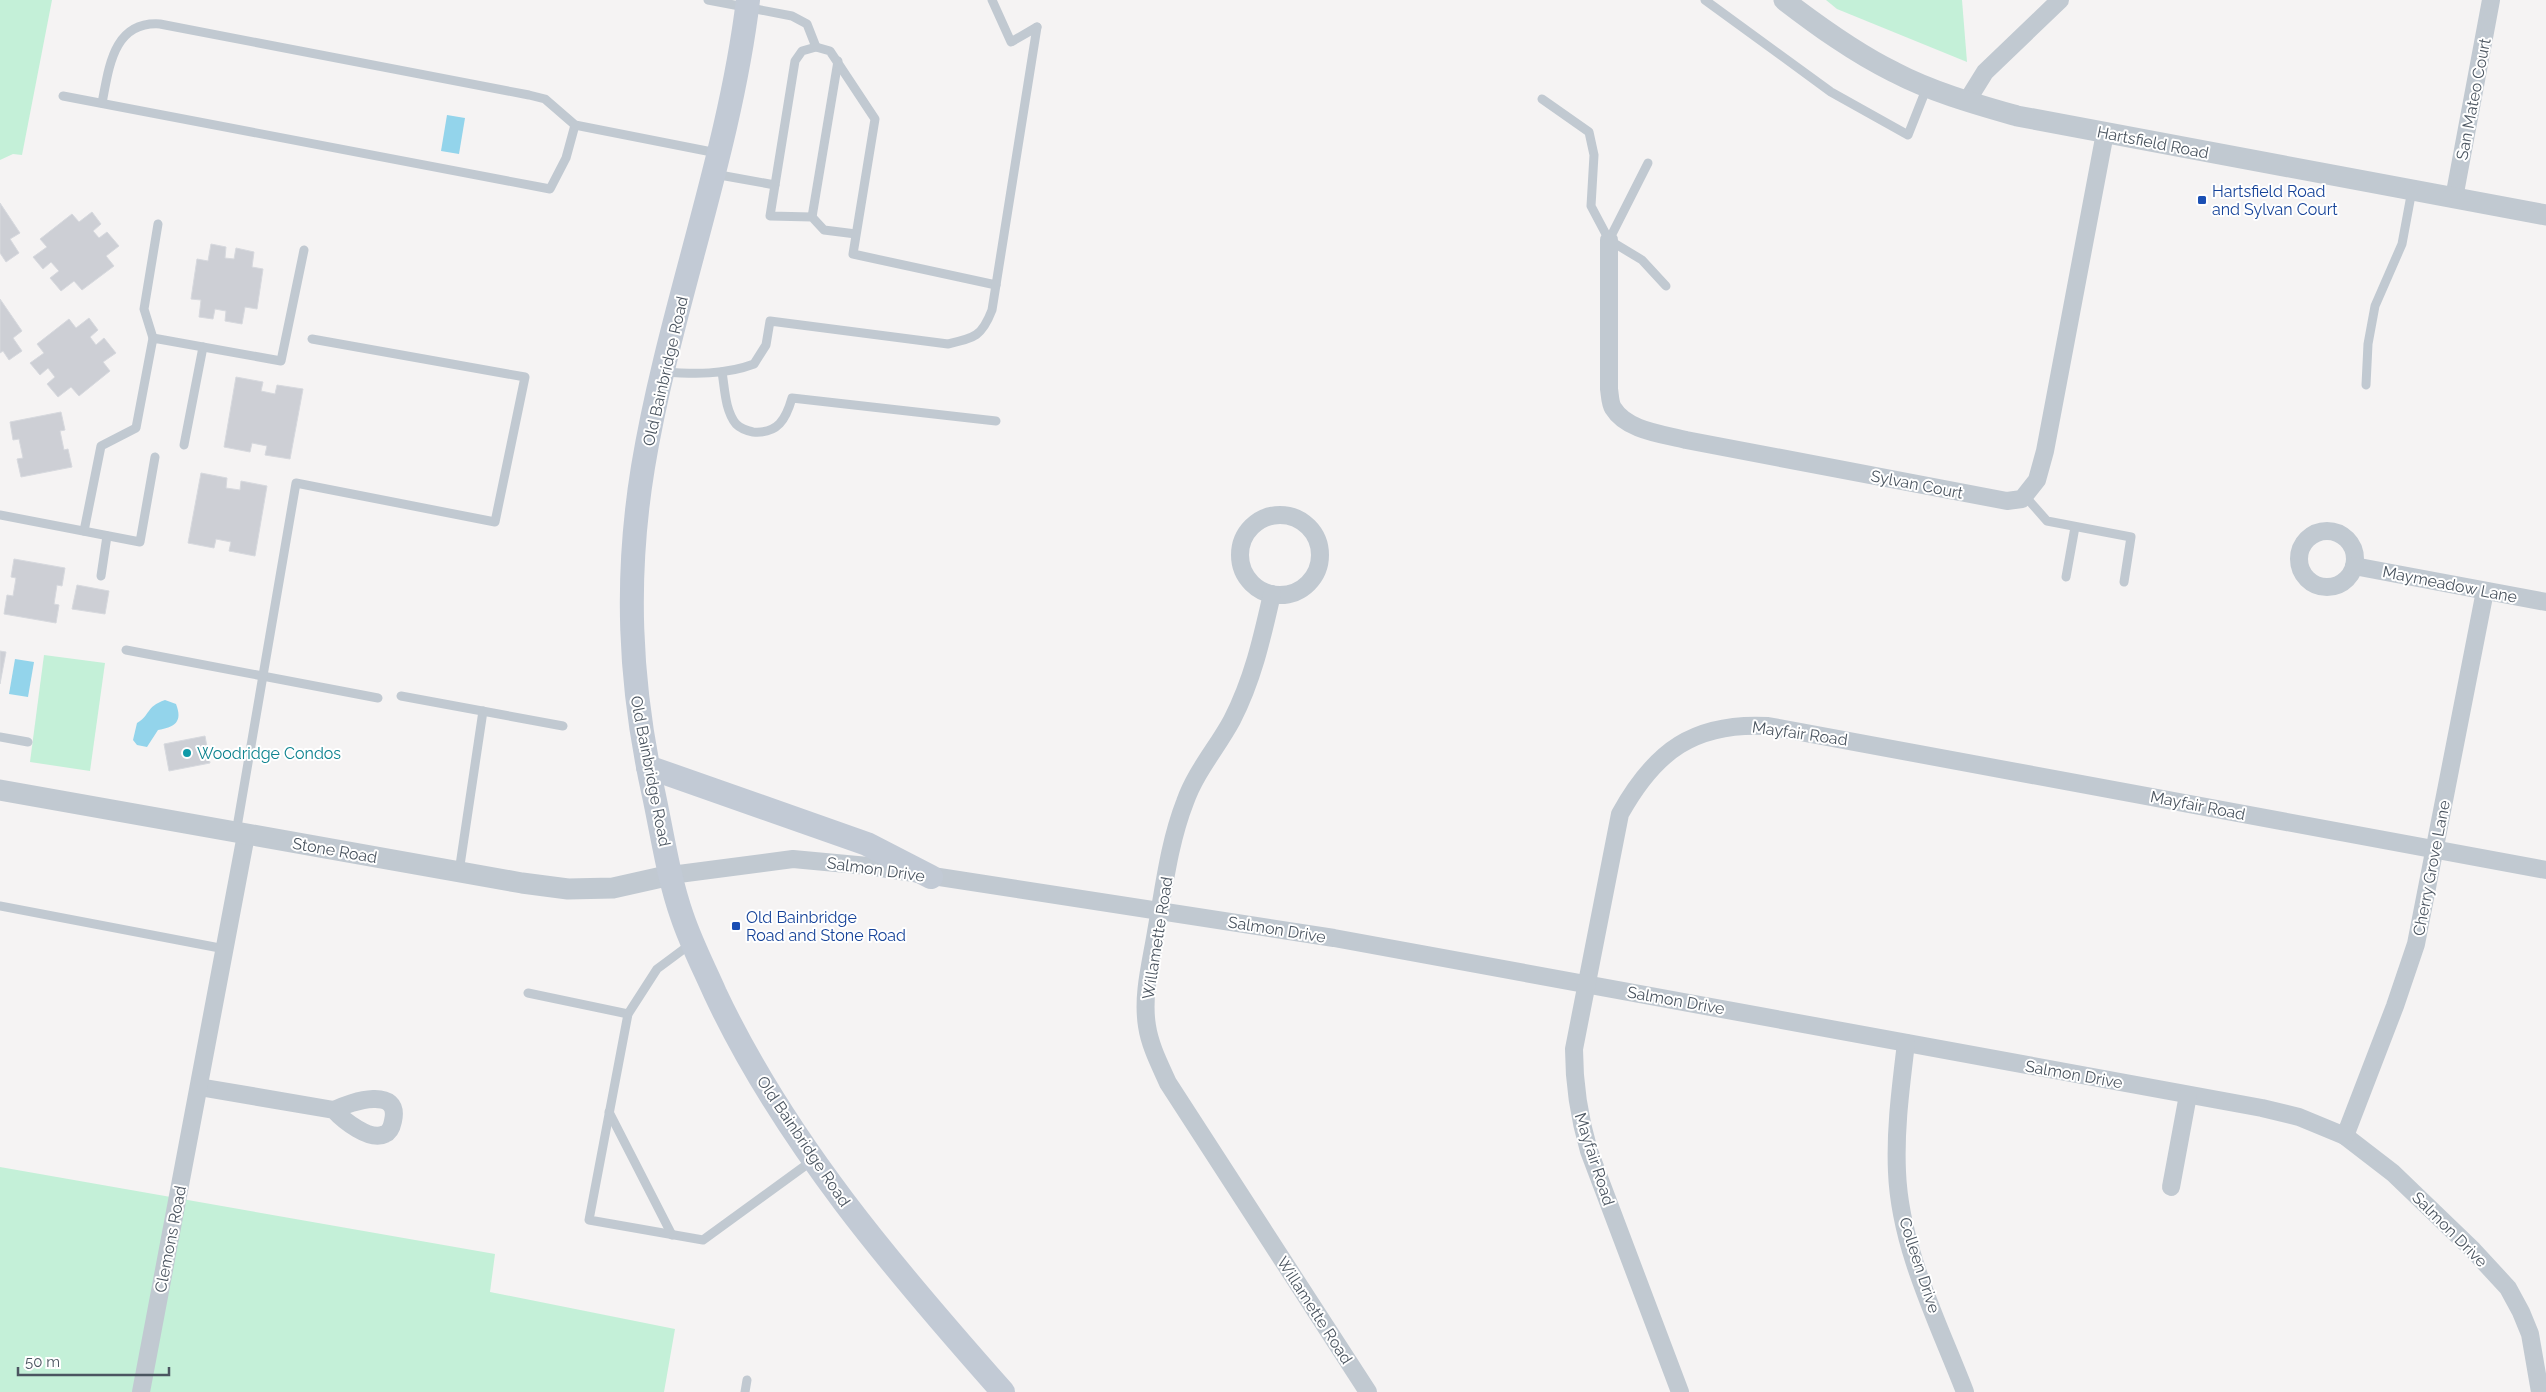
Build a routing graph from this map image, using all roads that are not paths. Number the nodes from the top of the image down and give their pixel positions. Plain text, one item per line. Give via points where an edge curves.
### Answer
1 (709, 0) edge
2 (992, 0) edge
3 (1705, 0) edge
4 (1784, 0) edge
5 (2060, 0) edge
6 (2491, 0) edge
7 (748, 4) edge
8 (816, 47) junction
9 (838, 61) junction
10 (1927, 87) junction
11 (63, 96) dead end
12 (1542, 99) dead end
13 (1967, 101) junction
14 (102, 103) junction
15 (575, 125) junction
16 (2105, 133) junction
17 (715, 163) junction
18 (1648, 163) dead end
19 (775, 184) junction
20 (2412, 190) junction
21 (2454, 198) junction
22 (2546, 215) edge
23 (812, 217) junction
24 (158, 224) dead end
25 (856, 234) junction
26 (1609, 240) junction
27 (304, 250) dead end
28 (996, 285) junction
29 (1666, 286) dead end
30 (153, 338) junction
31 (312, 339) dead end
32 (203, 347) junction
33 (662, 372) junction
34 (722, 372) junction
35 (2366, 385) dead end
36 (996, 421) dead end
37 (184, 444) dead end
38 (155, 457) dead end
39 (2025, 496) junction
40 (0, 515) edge
41 (2075, 527) junction
42 (84, 531) junction
43 (107, 536) junction
44 (2354, 566) dead end
45 (101, 576) dead end
46 (2066, 578) dead end
47 (2124, 582) dead end
48 (2485, 590) junction
49 (1272, 594) junction
50 (2546, 602) edge
51 (126, 650) dead end
52 (263, 676) junction
53 (401, 696) dead end
54 (378, 698) dead end
55 (483, 711) junction
56 (563, 726) dead end
57 (0, 737) edge
58 (28, 742) dead end
59 (648, 767) junction
60 (0, 790) edge
61 (241, 834) junction
62 (2435, 849) junction
63 (2546, 870) edge
64 (459, 872) junction
65 (671, 875) junction
66 (931, 877) junction
67 (0, 906) edge
68 (1160, 911) junction
69 (693, 943) junction
70 (225, 948) junction
71 (1587, 984) junction
72 (528, 993) dead end
73 (628, 1014) junction
74 (1906, 1043) junction
75 (199, 1087) junction
76 (2188, 1094) junction
77 (334, 1110) dead end
78 (609, 1112) junction
79 (2345, 1136) junction
80 (813, 1160) junction
81 (2171, 1188) dead end
82 (672, 1235) junction
83 (747, 1380) dead end
84 (141, 1392) edge
85 (745, 1392) edge
86 (1003, 1392) edge
87 (1368, 1392) edge
88 (1680, 1392) edge
89 (1965, 1392) edge
90 (2540, 1392) edge

1 - 7 lane
2 - 28 lane via 1012,42 1037,26
3 - 10 lane via 1832,92 1908,135
4 - 10 street, Hartsfield Road via 1854,49
5 - 13 street via 1985,72
6 - 21 street, San Mateo Court
7 - 8 lane via 792,16 807,24
7 - 17 main road, Old Bainbridge Road via 731,99
8 - 9 lane via 830,51
8 - 19 lane via 802,51 796,61
9 - 23 lane
9 - 25 lane via 875,119
10 - 13 street, Hartsfield Road
11 - 14 lane
12 - 26 lane via 1589,132 1594,155 1591,206
13 - 16 street, Hartsfield Road via 2017,116
14 - 15 lane via 550,189 566,158
14 - 15 lane via 112,54 122,39 149,23 529,95 545,99
15 - 17 lane
16 - 20 street, Hartsfield Road
16 - 39 street via 2055,405 2037,480
17 - 19 lane
17 - 33 main road, Old Bainbridge Road
18 - 26 lane
19 - 23 lane via 770,216
20 - 21 street, Hartsfield Road
20 - 35 lane via 2402,244 2375,306 2368,344
21 - 22 street, Hartsfield Road
23 - 25 lane via 824,230
24 - 30 lane via 144,309
25 - 28 lane via 853,254
26 - 29 lane via 1642,260
26 - 39 street, Sylvan Court via 1609,389 1612,407 1623,420 1686,440 2007,501
27 - 32 lane via 281,361
28 - 34 lane via 986,326 973,338 948,344 770,321 766,346 754,364
30 - 32 lane
30 - 42 lane via 136,428 101,446
31 - 52 lane via 526,377 495,522 296,483
32 - 37 lane
33 - 34 lane
33 - 59 main road, Old Bainbridge Road via 643,467 634,544 631,610 634,679
34 - 36 lane via 727,408 737,425 748,431 763,433 778,428 792,398
38 - 43 lane via 140,542
39 - 41 lane via 2047,521
40 - 42 lane
41 - 46 lane
41 - 47 lane via 2131,538
42 - 43 lane
43 - 45 lane
44 - 48 street, Maymeadow Lane
48 - 50 street, Maymeadow Lane
48 - 62 street, Cherry Grove Lane
49 - 49 street via 1293,593 1305,586 1315,576 1320,560 1320,546 1315,533 1294,516 1280,514 1254,523 1241,545 1240,559 1244,572 1252,584
49 - 68 street, Willamette Road via 1257,662 1246,693 1231,723 1198,771 1185,801 1174,837
51 - 52 lane
52 - 54 lane
52 - 61 lane
53 - 55 lane
55 - 56 lane
55 - 64 lane
57 - 58 lane
59 - 65 main road, Old Bainbridge Road
59 - 66 main road via 867,844
60 - 61 street, Stone Road
61 - 64 street, Stone Road
61 - 70 street, Clemons Road
62 - 63 street, Mayfair Road
62 - 71 street, Mayfair Road via 1835,737 1768,726 1734,726 1692,737 1652,765 1636,784 1620,814 1616,830
62 - 79 street, Cherry Grove Lane via 2416,944 2396,1006
64 - 65 street, Stone Road via 568,889 613,888
65 - 66 street, Salmon Drive via 792,859 868,866
65 - 69 main road, Old Bainbridge Road
66 - 68 street, Salmon Drive
67 - 70 lane
68 - 71 street, Salmon Drive via 1334,938
68 - 87 street, Willamette Road via 1146,993 1147,1026 1168,1083
69 - 73 lane via 657,969
69 - 80 main road, Old Bainbridge Road via 731,1026
70 - 75 street, Clemons Road
71 - 74 street, Salmon Drive
71 - 88 street, Mayfair Road via 1574,1049 1574,1080 1580,1120
72 - 73 lane
73 - 78 lane
74 - 76 street, Salmon Drive
74 - 89 street, Colleen Drive via 1897,1128 1897,1173 1903,1216 1914,1260
75 - 77 street
75 - 84 street, Clemons Road
76 - 79 street, Salmon Drive via 2299,1117
76 - 81 street
78 - 82 lane
78 - 82 lane via 589,1220
79 - 90 street, Salmon Drive via 2393,1173 2474,1250 2508,1288 2530,1334
80 - 82 lane via 703,1240
80 - 86 main road, Old Bainbridge Road via 896,1268
83 - 85 lane

